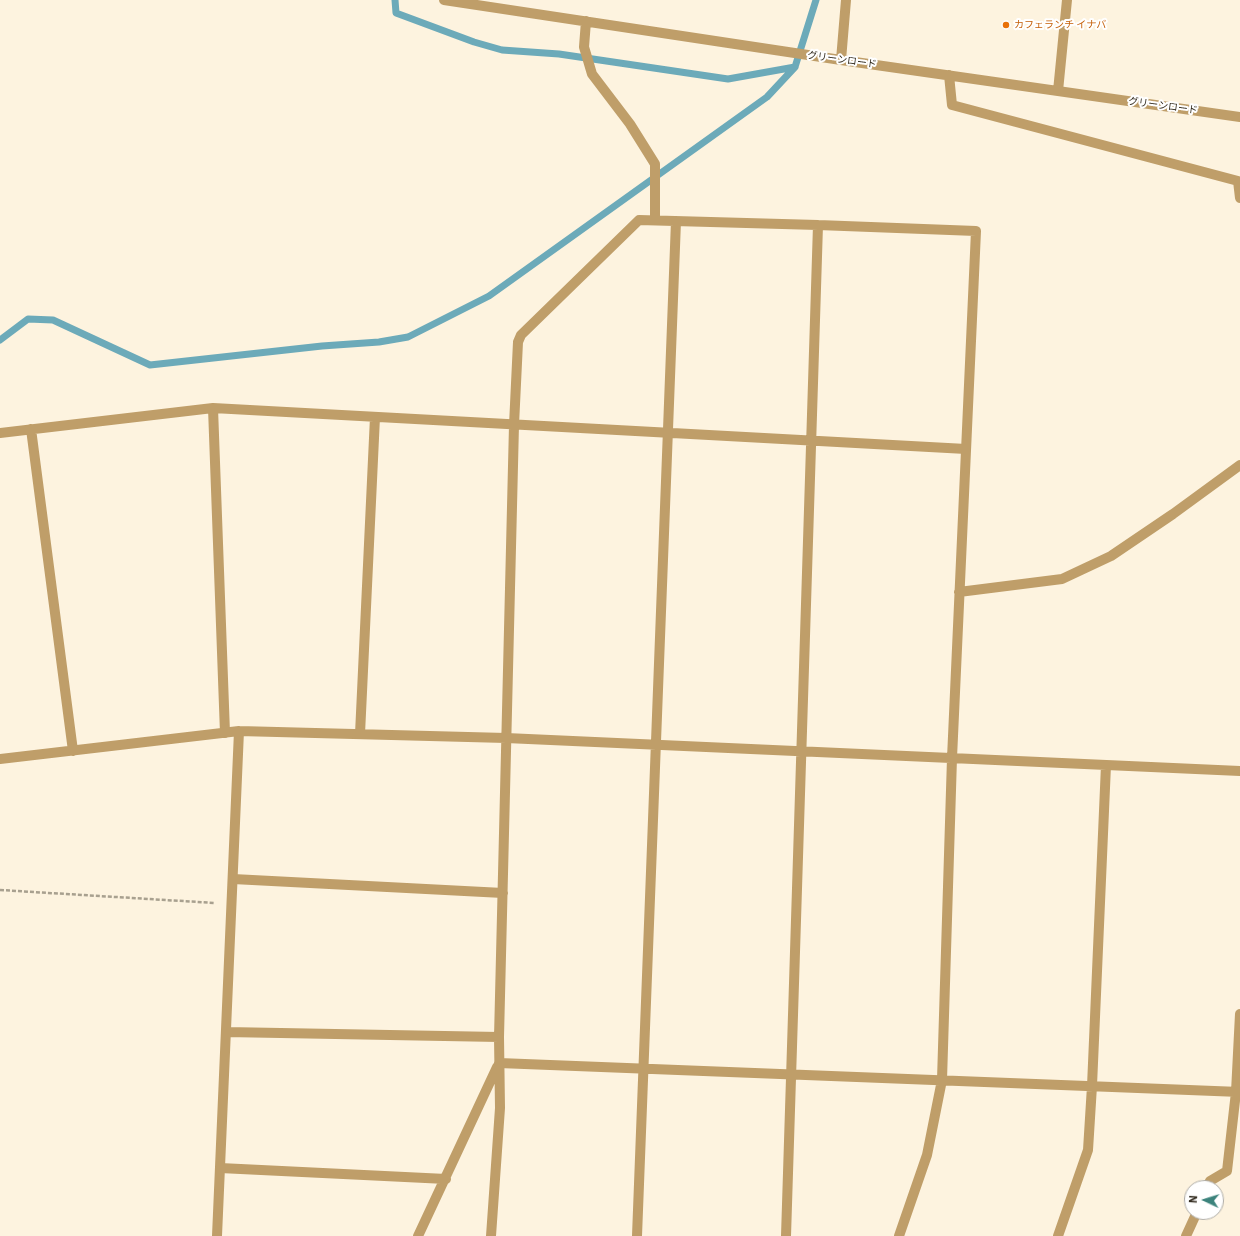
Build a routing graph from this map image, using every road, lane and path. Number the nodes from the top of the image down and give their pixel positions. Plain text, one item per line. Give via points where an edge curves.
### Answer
1 (444, 0) edge
2 (846, 0) edge
3 (1067, 0) edge
4 (586, 21) junction
5 (841, 60) junction
6 (949, 75) junction
7 (1058, 91) junction
8 (1240, 117) edge
9 (1240, 198) edge
10 (655, 220) junction
11 (676, 221) junction
12 (818, 225) junction
13 (213, 408) junction
14 (374, 417) junction
15 (514, 425) junction
16 (31, 429) junction
17 (0, 433) edge
18 (668, 433) junction
19 (811, 441) junction
20 (966, 449) junction
21 (1240, 465) edge
22 (959, 592) junction
23 (239, 731) junction
24 (225, 733) junction
25 (360, 734) junction
26 (506, 738) junction
27 (656, 744) junction
28 (73, 751) junction
29 (801, 751) junction
30 (952, 758) junction
31 (0, 759) edge
32 (1106, 765) junction
33 (1240, 771) edge
34 (232, 879) junction
35 (0, 890) edge
36 (503, 893) junction
37 (232, 904) junction
38 (1240, 1014) edge
39 (226, 1032) junction
40 (499, 1037) junction
41 (499, 1063) junction
42 (643, 1069) junction
43 (791, 1074) junction
44 (942, 1080) junction
45 (1092, 1086) junction
46 (1238, 1092) edge
47 (220, 1168) junction
48 (446, 1179) junction
49 (1212, 1180) edge
50 (1193, 1220) edge
51 (217, 1236) edge
52 (418, 1236) edge
53 (490, 1236) edge
54 (637, 1236) edge
55 (786, 1236) edge
56 (899, 1236) edge
57 (1058, 1236) edge
58 (1186, 1236) edge

1 - 4 street, グリーンロード
2 - 5 street
3 - 7 street
4 - 5 street, グリーンロード
4 - 10 street via 584,47 592,74 630,124 655,164
5 - 6 street, グリーンロード
6 - 7 street, グリーンロード
6 - 9 street via 952,105 1238,181
7 - 8 street, グリーンロード
10 - 11 street
10 - 15 street via 639,220 521,335 518,342
11 - 12 street
11 - 18 street
12 - 19 street
12 - 20 street via 976,231
13 - 14 street
13 - 16 street
13 - 24 street
14 - 15 street
14 - 25 street
15 - 18 street
15 - 26 street
16 - 17 street
16 - 28 street
18 - 19 street
18 - 27 street
19 - 20 street
19 - 29 street
20 - 22 street
21 - 22 street via 1111,556 1062,579
22 - 30 street
23 - 24 street
23 - 25 street
23 - 34 street
24 - 28 street
25 - 26 street
26 - 27 street
26 - 36 street
27 - 29 street
27 - 42 street
28 - 31 street
29 - 30 street
29 - 43 street
30 - 32 street
30 - 44 street
32 - 33 street
32 - 45 street
34 - 36 street
34 - 37 street
35 - 37 path
36 - 40 street
37 - 39 street
38 - 46 street
39 - 40 street
39 - 47 street
40 - 41 street
41 - 42 street
41 - 48 street
41 - 53 street via 500,1108
42 - 43 street
42 - 54 street
43 - 44 street
43 - 55 street
44 - 45 street
44 - 56 street via 927,1155
45 - 46 street
45 - 57 street via 1088,1150
46 - 49 street via 1227,1171
47 - 48 street
47 - 51 street
48 - 52 street
50 - 58 street

